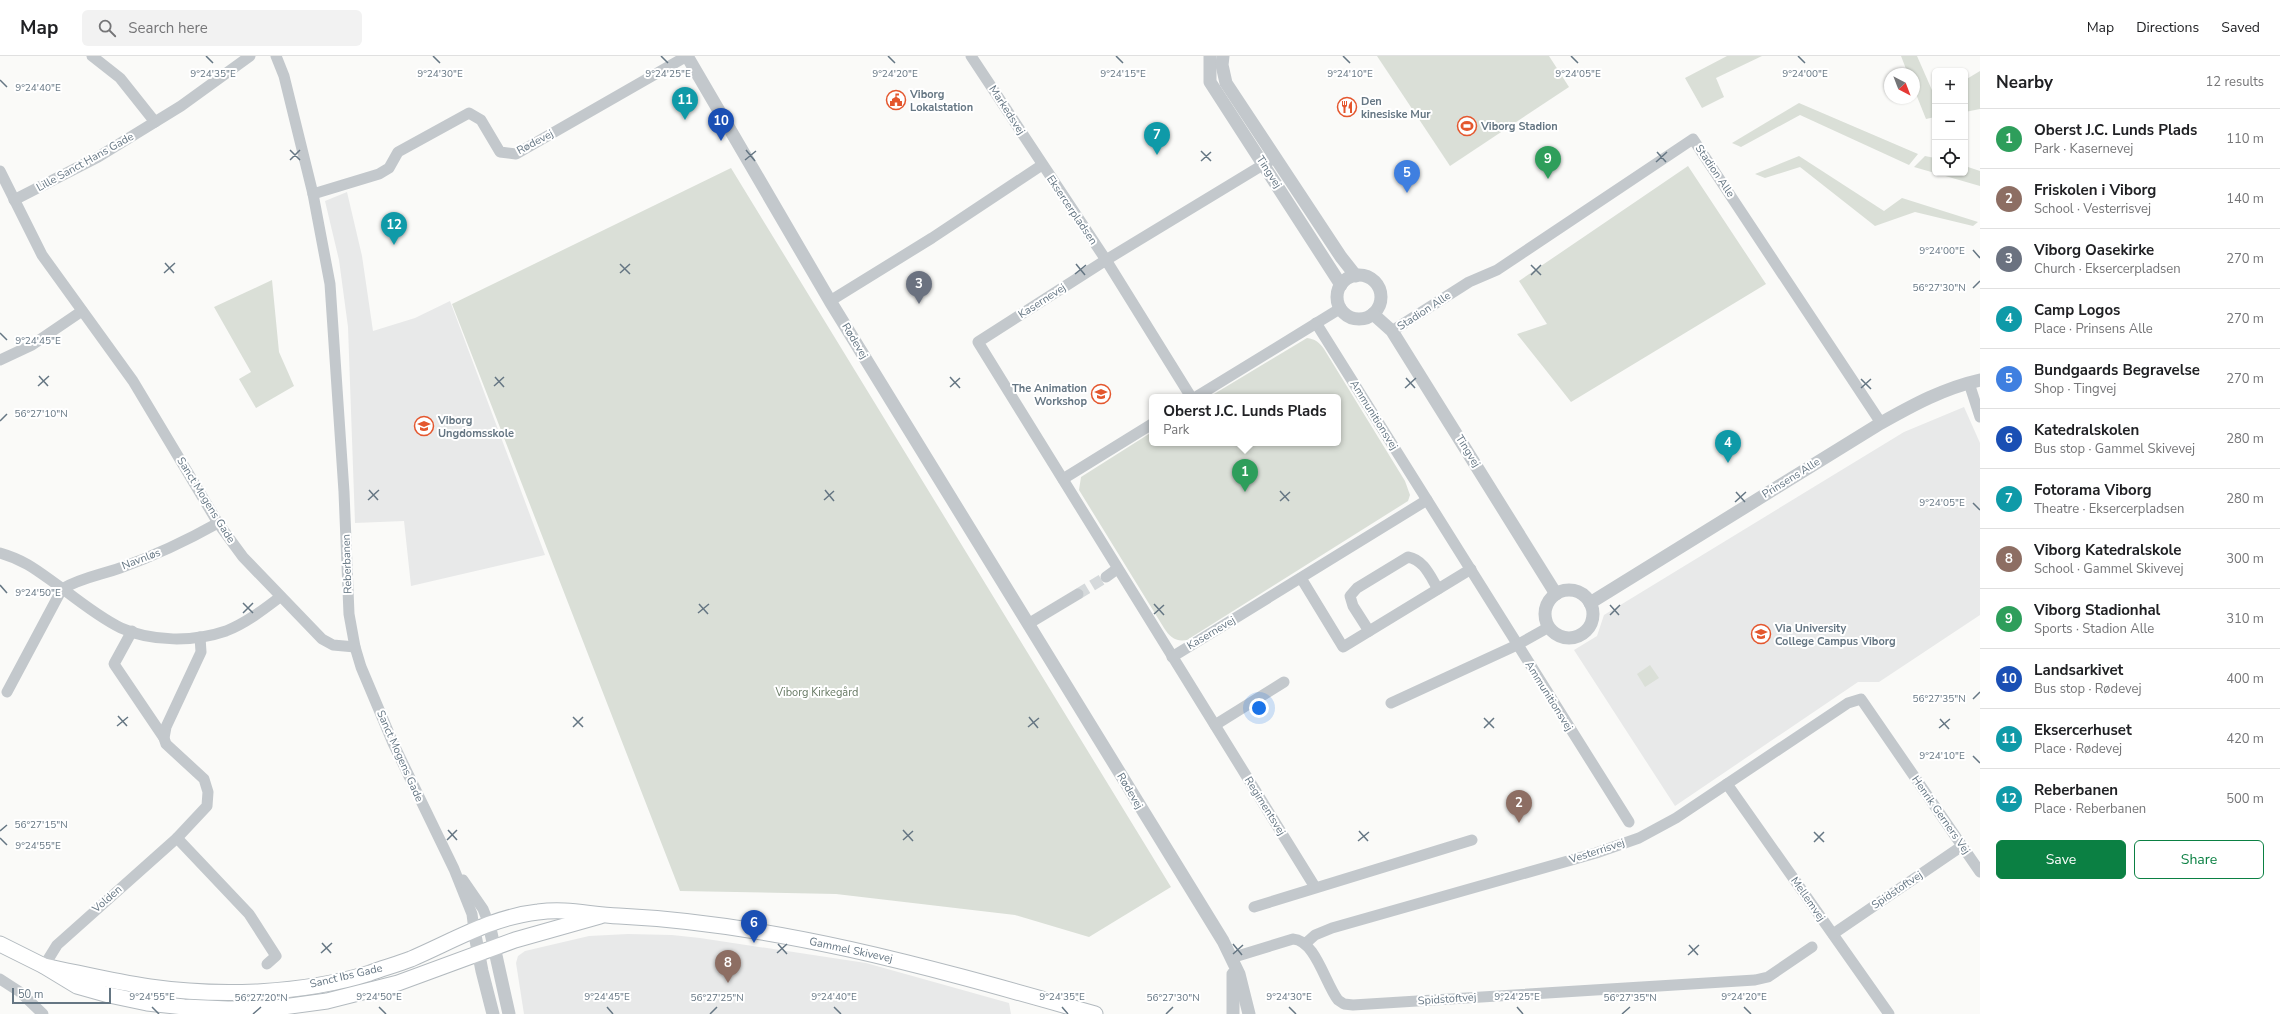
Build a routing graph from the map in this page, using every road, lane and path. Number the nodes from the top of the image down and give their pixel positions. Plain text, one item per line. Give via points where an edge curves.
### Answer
1 (92, 56) edge
2 (250, 56) edge
3 (276, 56) edge
4 (687, 56) edge
5 (972, 56) edge
6 (1210, 56) edge
7 (1223, 56) edge
8 (155, 122) junction
9 (1269, 161) junction
10 (1042, 165) junction
11 (0, 171) edge
12 (313, 194) junction
13 (14, 200) junction
14 (1106, 260) junction
15 (1356, 276) junction
16 (1341, 285) junction
17 (830, 300) junction
18 (1341, 308) junction
19 (82, 311) junction
20 (1373, 314) junction
21 (1316, 323) junction
22 (1392, 331) junction
23 (0, 360) edge
24 (1975, 382) edge
25 (1189, 394) edge
26 (1201, 394) edge
27 (1980, 417) edge
28 (1882, 423) junction
29 (1149, 426) edge
30 (1063, 479) junction
31 (1426, 500) junction
32 (218, 523) junction
33 (0, 553) edge
34 (1471, 569) junction
35 (1117, 570) junction
36 (1106, 577) tunnel mouth
37 (1301, 578) junction
38 (62, 589) junction
39 (1438, 589) junction
40 (1078, 594) tunnel mouth
41 (1556, 594) junction
42 (280, 597) junction
43 (1590, 603) junction
44 (1028, 624) junction
45 (1549, 627) junction
46 (132, 631) junction
47 (1369, 631) junction
48 (200, 637) junction
49 (1517, 645) junction
50 (355, 647) junction
51 (1172, 657) junction
52 (1284, 682) dead end
53 (7, 692) dead end
54 (1861, 699) joint
55 (1391, 703) dead end
56 (1215, 725) junction
57 (164, 738) junction
58 (1728, 784) junction
59 (1629, 822) dead end
60 (177, 838) junction
61 (1472, 840) dead end
62 (1962, 846) junction
63 (454, 869) junction
64 (1980, 872) edge
65 (1315, 887) junction
66 (1254, 907) dead end
67 (602, 915) junction
68 (489, 924) junction
69 (474, 930) junction
70 (1833, 934) junction
71 (1306, 943) junction
72 (0, 944) edge
73 (1812, 947) dead end
74 (495, 948) junction
75 (479, 954) junction
76 (1231, 958) junction
77 (267, 964) dead end
78 (44, 966) junction
79 (0, 980) edge
80 (43, 1014) edge
81 (493, 1014) edge
82 (509, 1014) edge
83 (1095, 1014) edge
84 (1233, 1014) edge
85 (1249, 1014) edge
86 (1889, 1014) edge

1 - 8 street via 120,78
2 - 8 street, Lille Sanct Hans Gade
3 - 12 street, Reberbanen via 284,76
4 - 12 street, Rødevej via 516,154 500,152 481,120 469,113 398,152 389,168 379,174
4 - 17 street, Rødevej
5 - 10 street, Markedsvej
6 - 9 street, Tingvej via 1210,82
7 - 9 street, Tingvej via 1222,66 1226,83
8 - 13 street, Lille Sanct Hans Gade via 98,157
9 - 14 street
9 - 15 street, Tingvej
9 - 16 street, Tingvej
10 - 14 street, Eksercerpladsen
10 - 17 street, Eksercerpladsen via 932,238
11 - 13 street, Sanct Mogens Gade
12 - 50 street, Reberbanen via 330,284 344,492 349,614
13 - 19 street, Sanct Mogens Gade via 42,255
14 - 25 street
14 - 30 street, Kasernevej via 978,342
15 - 16 street via 1350,277
15 - 20 street via 1362,275 1373,280 1380,290 1381,303
16 - 18 street via 1338,297
17 - 44 street, Rødevej
18 - 20 street via 1346,314 1360,319
18 - 21 street
19 - 23 street via 32,345
19 - 32 street, Sanct Mogens Gade via 133,381
20 - 22 street, Tingvej
21 - 26 street
21 - 31 street, Ammunitionsvej
22 - 28 street, Stadion Alle via 1470,282 1497,270 1693,138
22 - 41 street, Tingvej
24 - 27 street
24 - 28 street, Prinsens Alle via 1928,398
28 - 43 street, Prinsens Alle
29 - 30 street
30 - 35 street, Kasernevej
31 - 34 street, Ammunitionsvej
31 - 37 street, Kasernevej
32 - 38 street, Navnløs via 180,544 121,568 73,582
32 - 42 street, Sanct Mogens Gade via 243,557
33 - 38 street via 38,569
34 - 39 street
34 - 49 street, Ammunitionsvej
35 - 36 street
35 - 51 street, Kasernevej
37 - 47 street via 1343,647
37 - 51 street, Kasernevej
38 - 46 street via 121,628
38 - 53 street
39 - 47 street
39 - 47 street via 1421,563 1416,558 1408,557 1357,588 1350,596 1353,606
40 - 44 street
41 - 43 street via 1562,591 1575,591
41 - 45 street via 1546,605
42 - 48 street via 257,615 226,631
42 - 50 street, Sanct Mogens Gade via 322,639 333,645
43 - 45 street via 1592,618 1581,634 1567,638
44 - 76 street, Rødevej
45 - 49 street
46 - 48 street via 170,639
46 - 57 street, Volden via 114,664
48 - 57 street via 201,652 166,727
49 - 55 street
49 - 59 street, Ammunitionsvej
50 - 63 street, Sanct Mogens Gade via 394,743
51 - 56 street, Regimentsvej
52 - 56 street
54 - 58 street, Vesterrisvej via 1848,703
54 - 62 street, Henrik Gerners Vej
56 - 65 street, Regimentsvej
57 - 60 street, Volden via 166,744 204,779 208,792 206,806
58 - 70 street, Mellemvej
58 - 71 street, Vesterrisvej via 1676,818 1639,838 1596,853 1332,928
60 - 77 street via 249,914 276,956
60 - 78 street, Volden via 57,945
61 - 65 street
62 - 64 street, Henrik Gerners Vej
62 - 70 street, Spidstoftvej
63 - 68 street, Sanct Mogens Gade via 483,909
63 - 69 street, Sanct Mogens Gade via 472,914
65 - 66 street
67 - 68 main road, Gammel Skivevej via 574,910 539,911
67 - 74 main road, Gammel Skivevej via 546,930
67 - 83 main road, Gammel Skivevej via 666,920 842,946
68 - 69 main road, Sanct Ibs Gade
68 - 74 street
69 - 75 street
69 - 78 main road, Sanct Ibs Gade via 410,960 366,974 324,983 269,990 184,991 112,981
70 - 86 street, Mellemvej
71 - 73 street, Spidstoftvej via 1334,995 1344,1004 1353,1005 1755,980 1768,977
71 - 76 street via 1300,939 1293,939
72 - 78 main road, Sanct Ibs Gade
74 - 75 main road, Sanct Ibs Gade
74 - 82 street
75 - 78 main road, Sanct Ibs Gade via 398,983 356,994 276,1008 228,1009 147,1003 77,986
75 - 81 street
76 - 84 street, Rødevej
76 - 85 street, Rødevej via 1244,990
79 - 80 street via 20,992

